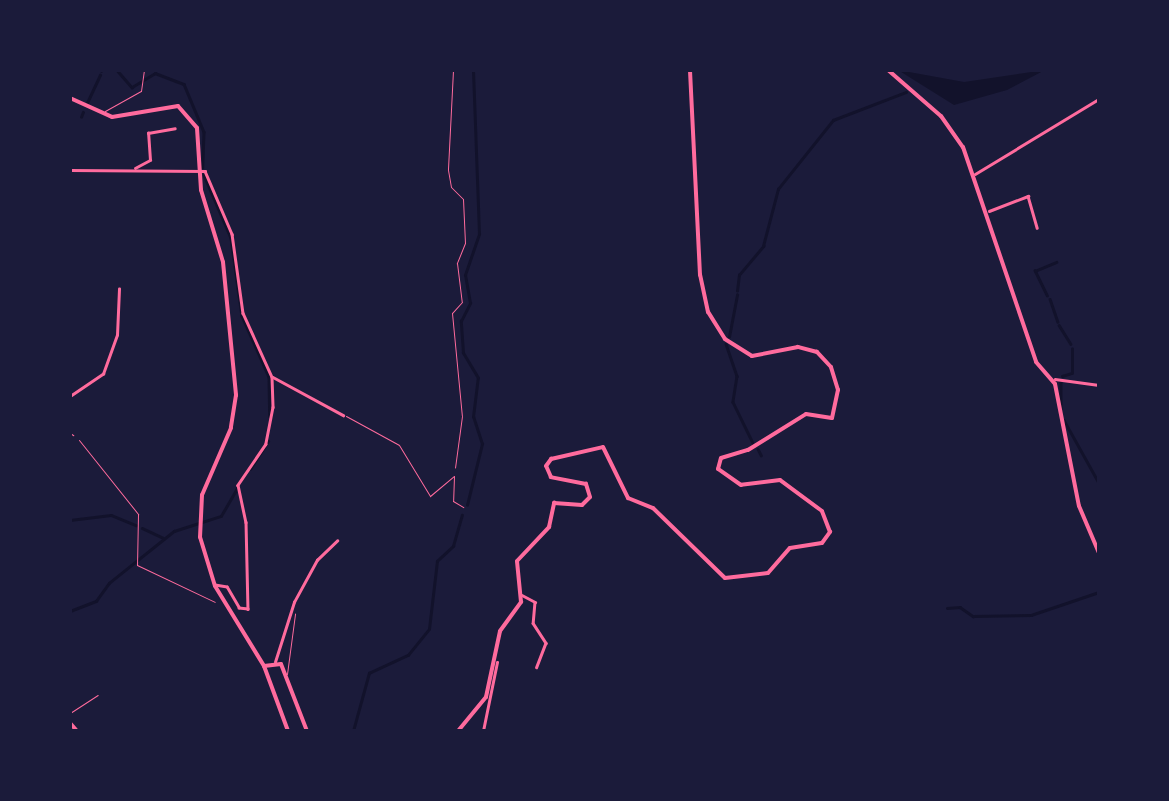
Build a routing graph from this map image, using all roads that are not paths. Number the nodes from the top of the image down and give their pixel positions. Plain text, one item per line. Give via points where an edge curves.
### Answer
1 (144, 70) edge
2 (690, 70) edge
3 (888, 70) edge
4 (1099, 99) edge
5 (71, 101) edge
6 (92, 113) junction
7 (175, 128) dead end
8 (70, 170) edge
9 (136, 170) junction
10 (198, 171) junction
11 (973, 175) junction
12 (988, 211) junction
13 (1037, 228) dead end
14 (120, 289) dead end
15 (272, 377) junction
16 (1053, 380) junction
17 (1099, 385) edge
18 (70, 396) edge
19 (343, 415) joint
20 (463, 507) dead end
21 (338, 540) dead end
22 (1099, 554) edge
23 (215, 586) junction
24 (522, 596) junction
25 (295, 614) dead end
26 (281, 654) junction
27 (274, 662) junction
28 (264, 666) junction
29 (282, 666) junction
30 (537, 668) dead end
31 (496, 675) junction
32 (285, 676) junction
33 (70, 723) edge
34 (77, 731) edge
35 (288, 731) edge
36 (307, 731) edge
37 (458, 731) edge
38 (483, 731) edge
39 (505, 731) edge
40 (531, 731) edge

1 - 6 lane via 144,81 126,104
2 - 24 street via 700,274 708,312 725,338 748,354 798,347 818,352 832,367 838,390 832,418 806,414 748,450 721,458 718,468 742,485 773,478 785,483 822,511 829,536 790,548 768,573 724,578 652,508 628,498 614,459 593,445 546,463 551,477 581,482 590,497 582,505 554,503 549,528 515,563
3 - 11 street via 950,126
4 - 11 street
5 - 6 street
6 - 10 street via 112,117 178,106 198,128
7 - 9 street via 148,133 150,160
8 - 9 street
9 - 10 street
10 - 15 street via 210,177 232,234 243,313
10 - 23 street via 224,262 236,395 227,440 204,489 202,549
11 - 12 street
12 - 13 street via 1028,196
12 - 16 street via 1036,362
14 - 18 street via 118,330 103,374
15 - 19 street
15 - 23 street via 270,431 238,485 248,609 239,608 227,587
16 - 17 street
16 - 22 street via 1079,506
19 - 20 lane via 399,445 430,496 452,476 452,501
21 - 26 street via 319,557 290,608
23 - 28 street
24 - 30 street via 535,602 533,623 546,643
24 - 31 street via 499,634
25 - 32 lane
26 - 27 street
26 - 29 street
27 - 28 street
27 - 29 street
28 - 35 street
29 - 32 street
31 - 37 street
31 - 38 street
32 - 36 street
33 - 34 street
39 - 40 lane

